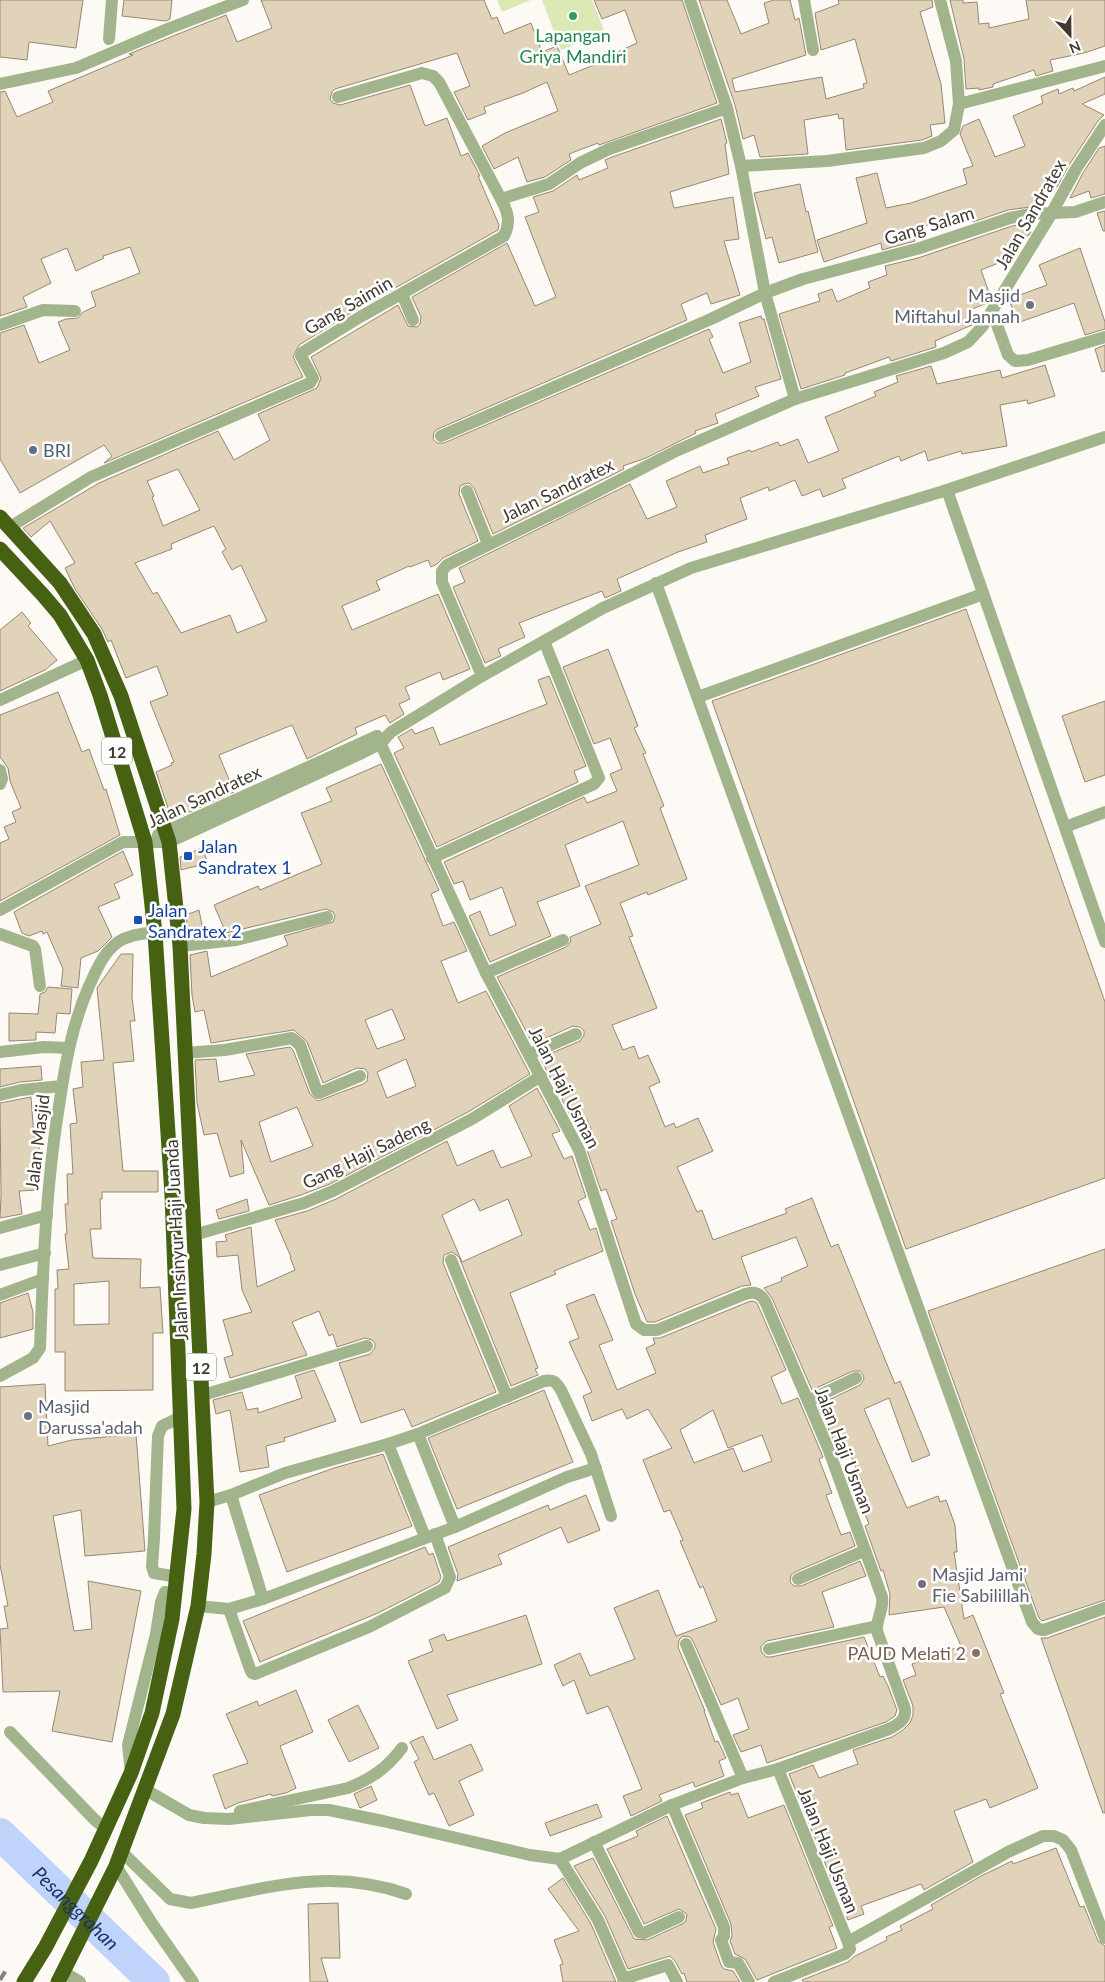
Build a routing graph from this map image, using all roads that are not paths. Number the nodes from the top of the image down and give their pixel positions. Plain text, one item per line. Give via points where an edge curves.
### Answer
1 (112, 0) edge
2 (242, 0) edge
3 (690, 0) edge
4 (804, 0) edge
5 (940, 0) edge
6 (108, 39) dead end
7 (813, 50) dead end
8 (1105, 66) edge
9 (0, 84) edge
10 (338, 97) dead end
11 (959, 104) junction
12 (727, 108) junction
13 (1105, 125) edge
14 (741, 166) junction
15 (501, 198) junction
16 (1105, 202) edge
17 (1051, 213) junction
18 (765, 292) junction
19 (402, 294) junction
20 (75, 311) dead end
21 (992, 311) junction
22 (413, 320) dead end
23 (0, 324) edge
24 (1105, 337) edge
25 (795, 399) junction
26 (442, 436) dead end
27 (1105, 437) edge
28 (947, 490) junction
29 (467, 491) dead end
30 (5, 522) edge
31 (488, 544) junction
32 (0, 549) edge
33 (656, 583) junction
34 (984, 594) junction
35 (544, 641) junction
36 (87, 660) junction
37 (482, 676) junction
38 (698, 697) junction
39 (0, 700) edge
40 (378, 740) junction
41 (0, 770) edge
42 (0, 784) edge
43 (1105, 812) edge
44 (1065, 827) junction
45 (168, 837) junction
46 (144, 842) junction
47 (432, 858) junction
48 (0, 910) edge
49 (327, 916) dead end
50 (0, 934) edge
51 (154, 934) junction
52 (563, 940) dead end
53 (1105, 942) edge
54 (180, 946) junction
55 (486, 973) junction
56 (40, 986) dead end
57 (576, 1034) dead end
58 (69, 1048) junction
59 (0, 1052) edge
60 (184, 1053) junction
61 (530, 1054) junction
62 (360, 1076) dead end
63 (541, 1076) junction
64 (62, 1086) junction
65 (0, 1095) edge
66 (47, 1215) junction
67 (0, 1228) edge
68 (194, 1235) junction
69 (44, 1253) junction
70 (452, 1260) dead end
71 (0, 1265) edge
72 (43, 1279) junction
73 (0, 1295) edge
74 (367, 1346) dead end
75 (0, 1376) edge
76 (856, 1378) dead end
77 (202, 1395) junction
78 (506, 1397) junction
79 (808, 1400) junction
80 (181, 1416) junction
81 (418, 1434) junction
82 (388, 1444) junction
83 (596, 1468) junction
84 (231, 1495) junction
85 (207, 1502) junction
86 (611, 1516) dead end
87 (455, 1527) junction
88 (430, 1536) junction
89 (864, 1551) junction
90 (178, 1577) junction
91 (798, 1579) dead end
92 (263, 1599) junction
93 (198, 1606) junction
94 (1105, 1608) edge
95 (229, 1609) junction
96 (877, 1626) junction
97 (686, 1644) dead end
98 (769, 1650) dead end
99 (10, 1732) dead end
100 (402, 1748) dead end
101 (778, 1769) junction
102 (743, 1778) junction
103 (146, 1790) junction
104 (672, 1805) junction
105 (204, 1818) junction
106 (106, 1828) junction
107 (594, 1842) junction
108 (122, 1852) junction
109 (560, 1859) junction
110 (114, 1871) junction
111 (406, 1894) dead end
112 (679, 1917) dead end
113 (1105, 1938) edge
114 (848, 1942) junction
115 (64, 1972) edge
116 (624, 1980) edge
117 (24, 1982) edge
118 (80, 1982) edge
119 (193, 1982) edge
120 (677, 1982) edge
121 (749, 1982) edge
122 (774, 1982) edge

1 - 6 street
2 - 9 street via 76,68
3 - 12 street
4 - 7 street
5 - 11 street via 956,61
8 - 11 street
10 - 15 street, Gang Saimin via 422,73 433,76
11 - 14 street via 954,130 941,141 924,148 827,161
12 - 14 street
12 - 15 street via 589,157 558,180
13 - 17 street, Jalan Sandratex
14 - 18 street
15 - 19 street, Gang Saimin via 509,220 504,236
16 - 17 street, Gang Salam via 1075,212
17 - 18 street, Gang Salam via 1010,218 920,248
17 - 21 street, Jalan Sandratex
18 - 25 street
18 - 26 street, Gang Salam via 711,319
19 - 22 street
19 - 30 street, Gang Saimin via 301,353 313,378 310,383 91,477
20 - 23 street via 43,310
21 - 24 street via 1008,355 1015,361
21 - 25 street, Jalan Sandratex via 975,335 959,347
25 - 31 street, Jalan Sandratex via 676,450
27 - 28 street, Jalan Sandratex
28 - 33 street, Jalan Sandratex via 712,561
28 - 34 street
29 - 31 street
30 - 45 highway, Jalan Insinyur Haji Juanda / 12 via 60,583 94,634 113,675
31 - 37 street, Jalan Sandratex via 447,564 441,576
32 - 36 highway, Jalan Insinyur Haji Juanda / 12 via 60,615
33 - 35 street, Jalan Sandratex
33 - 38 street
34 - 38 street
34 - 44 street
35 - 37 street, Jalan Sandratex
35 - 47 street via 599,778 594,784
36 - 39 street
36 - 46 highway, Jalan Insinyur Haji Juanda / 12
37 - 40 street, Jalan Sandratex
38 - 94 street via 1032,1622 1044,1630
40 - 45 street, Jalan Sandratex
40 - 47 street, Jalan Haji Usman
41 - 42 street
43 - 44 street
44 - 53 street
45 - 46 street, Jalan Sandratex
45 - 54 highway, Jalan Insinyur Haji Juanda / 12
46 - 48 street, Jalan Sandratex via 123,842
46 - 51 highway, Jalan Insinyur Haji Juanda / 12
47 - 55 street, Jalan Haji Usman
49 - 54 street via 236,940
50 - 56 street via 35,949
51 - 58 street, Jalan Masjid via 142,933 125,938 102,959 80,1008
51 - 80 highway, Jalan Insinyur Haji Juanda / 12 via 172,1195
52 - 55 street
54 - 60 highway, Jalan Insinyur Haji Juanda / 12
55 - 61 street, Jalan Haji Usman
57 - 61 street
58 - 59 street
58 - 64 street, Jalan Masjid
60 - 62 street via 225,1050 292,1038 300,1044 319,1093
60 - 68 highway, Jalan Insinyur Haji Juanda / 12
61 - 63 street, Jalan Haji Usman
63 - 68 street, Gang Haji Sadeng via 472,1119 333,1191 304,1203
63 - 79 street, Jalan Haji Usman via 579,1150 638,1327 657,1330 745,1294 757,1293 765,1301
64 - 65 street
64 - 66 street, Jalan Masjid
66 - 67 street
66 - 69 street, Jalan Masjid
68 - 77 highway, Jalan Insinyur Haji Juanda / 12
69 - 71 street
69 - 72 street, Jalan Masjid
70 - 78 street
72 - 73 street
72 - 75 street, Jalan Masjid via 40,1348 32,1358
74 - 77 street
76 - 79 street
77 - 85 highway, Jalan Insinyur Haji Juanda / 12
78 - 81 street
78 - 83 street via 544,1381 555,1381
79 - 89 street, Jalan Haji Usman
80 - 90 highway, Jalan Insinyur Haji Juanda / 12 via 184,1509
80 - 90 street via 162,1426 158,1436 152,1566 154,1573
81 - 82 street
81 - 87 street
82 - 84 street via 285,1473
82 - 88 street
83 - 86 street
83 - 87 street via 567,1477
84 - 85 street
84 - 92 street
85 - 93 highway, Jalan Insinyur Haji Juanda / 12
87 - 88 street
88 - 92 street
88 - 95 street via 450,1577 444,1588 369,1626 255,1674 250,1669
89 - 91 street
89 - 96 street, Jalan Haji Usman via 882,1596
90 - 106 highway, Jalan Insinyur Haji Juanda / 12 via 152,1713 131,1773
92 - 95 street
93 - 95 street
93 - 103 highway, Jalan Insinyur Haji Juanda / 12 via 173,1714
96 - 98 street
96 - 101 street, Jalan Haji Usman via 905,1709 902,1722 888,1730
97 - 102 street
99 - 106 street
100 - 105 street via 384,1769 348,1788
101 - 102 street
101 - 114 street, Jalan Haji Usman
102 - 104 street
103 - 105 street via 189,1815
103 - 108 highway, Jalan Insinyur Haji Juanda / 12
104 - 107 street
104 - 121 street via 724,1927 721,1940 730,1962 738,1963
105 - 109 street via 229,1819 328,1810 530,1856
106 - 117 highway, Jalan Insinyur Haji Juanda / 12 via 45,1948
107 - 109 street
107 - 112 street via 639,1932 644,1933
108 - 110 highway, Jalan Insinyur Haji Juanda / 12
108 - 111 street via 170,1899 183,1903 321,1880 366,1883
109 - 116 street via 598,1920
110 - 115 highway, Jalan Insinyur Haji Juanda / 12
110 - 119 street
113 - 114 street, Jalan Haji Usman via 1071,1850 1059,1837 1048,1835 1026,1842
114 - 122 street via 850,1949 845,1954
115 - 118 street
116 - 120 street via 668,1965

